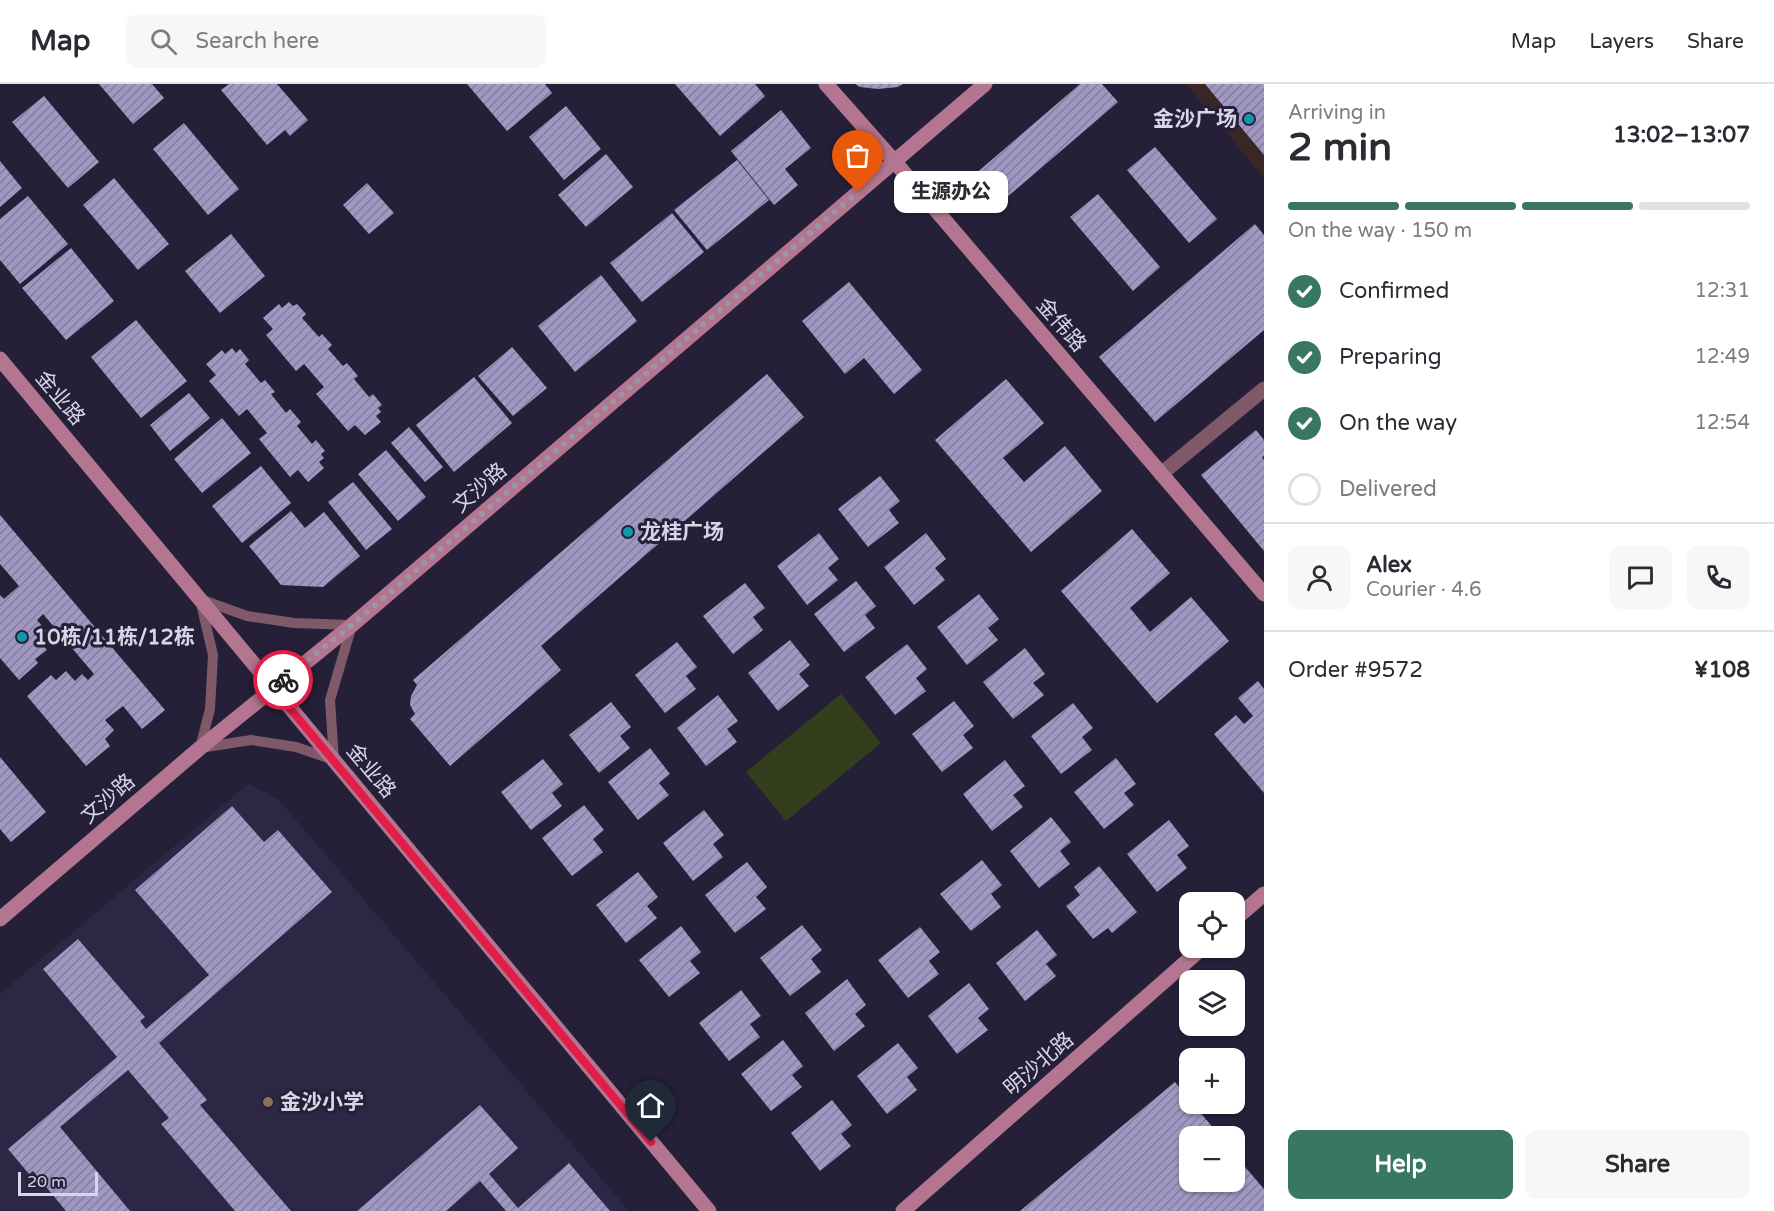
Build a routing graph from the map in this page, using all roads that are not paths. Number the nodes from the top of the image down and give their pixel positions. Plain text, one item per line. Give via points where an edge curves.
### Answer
1 (825, 84) edge
2 (985, 84) edge
3 (894, 161) junction
4 (0, 359) edge
5 (1264, 389) edge
6 (1161, 474) junction
7 (1264, 594) edge
8 (200, 599) junction
9 (352, 625) junction
10 (273, 688) junction
11 (200, 748) junction
12 (334, 760) junction
13 (1264, 894) edge
14 (1245, 910) edge
15 (0, 919) edge
16 (1191, 958) edge
17 (709, 1211) edge
18 (903, 1211) edge

1 - 3 street, 金伟路
2 - 3 street, 文沙路
3 - 6 street, 金伟路
3 - 9 street, 文沙路
4 - 8 street, 金业路
5 - 6 street
6 - 7 street, 金伟路
8 - 9 lane via 247,616
8 - 10 street, 金业路
8 - 11 lane via 213,655 210,709
9 - 10 street, 文沙路
9 - 12 lane via 330,700
10 - 11 street, 文沙路
10 - 12 street, 金业路
11 - 12 lane via 251,740 296,747
11 - 15 street, 文沙路
12 - 17 street, 金业路
13 - 14 street
16 - 18 street, 明沙北路

